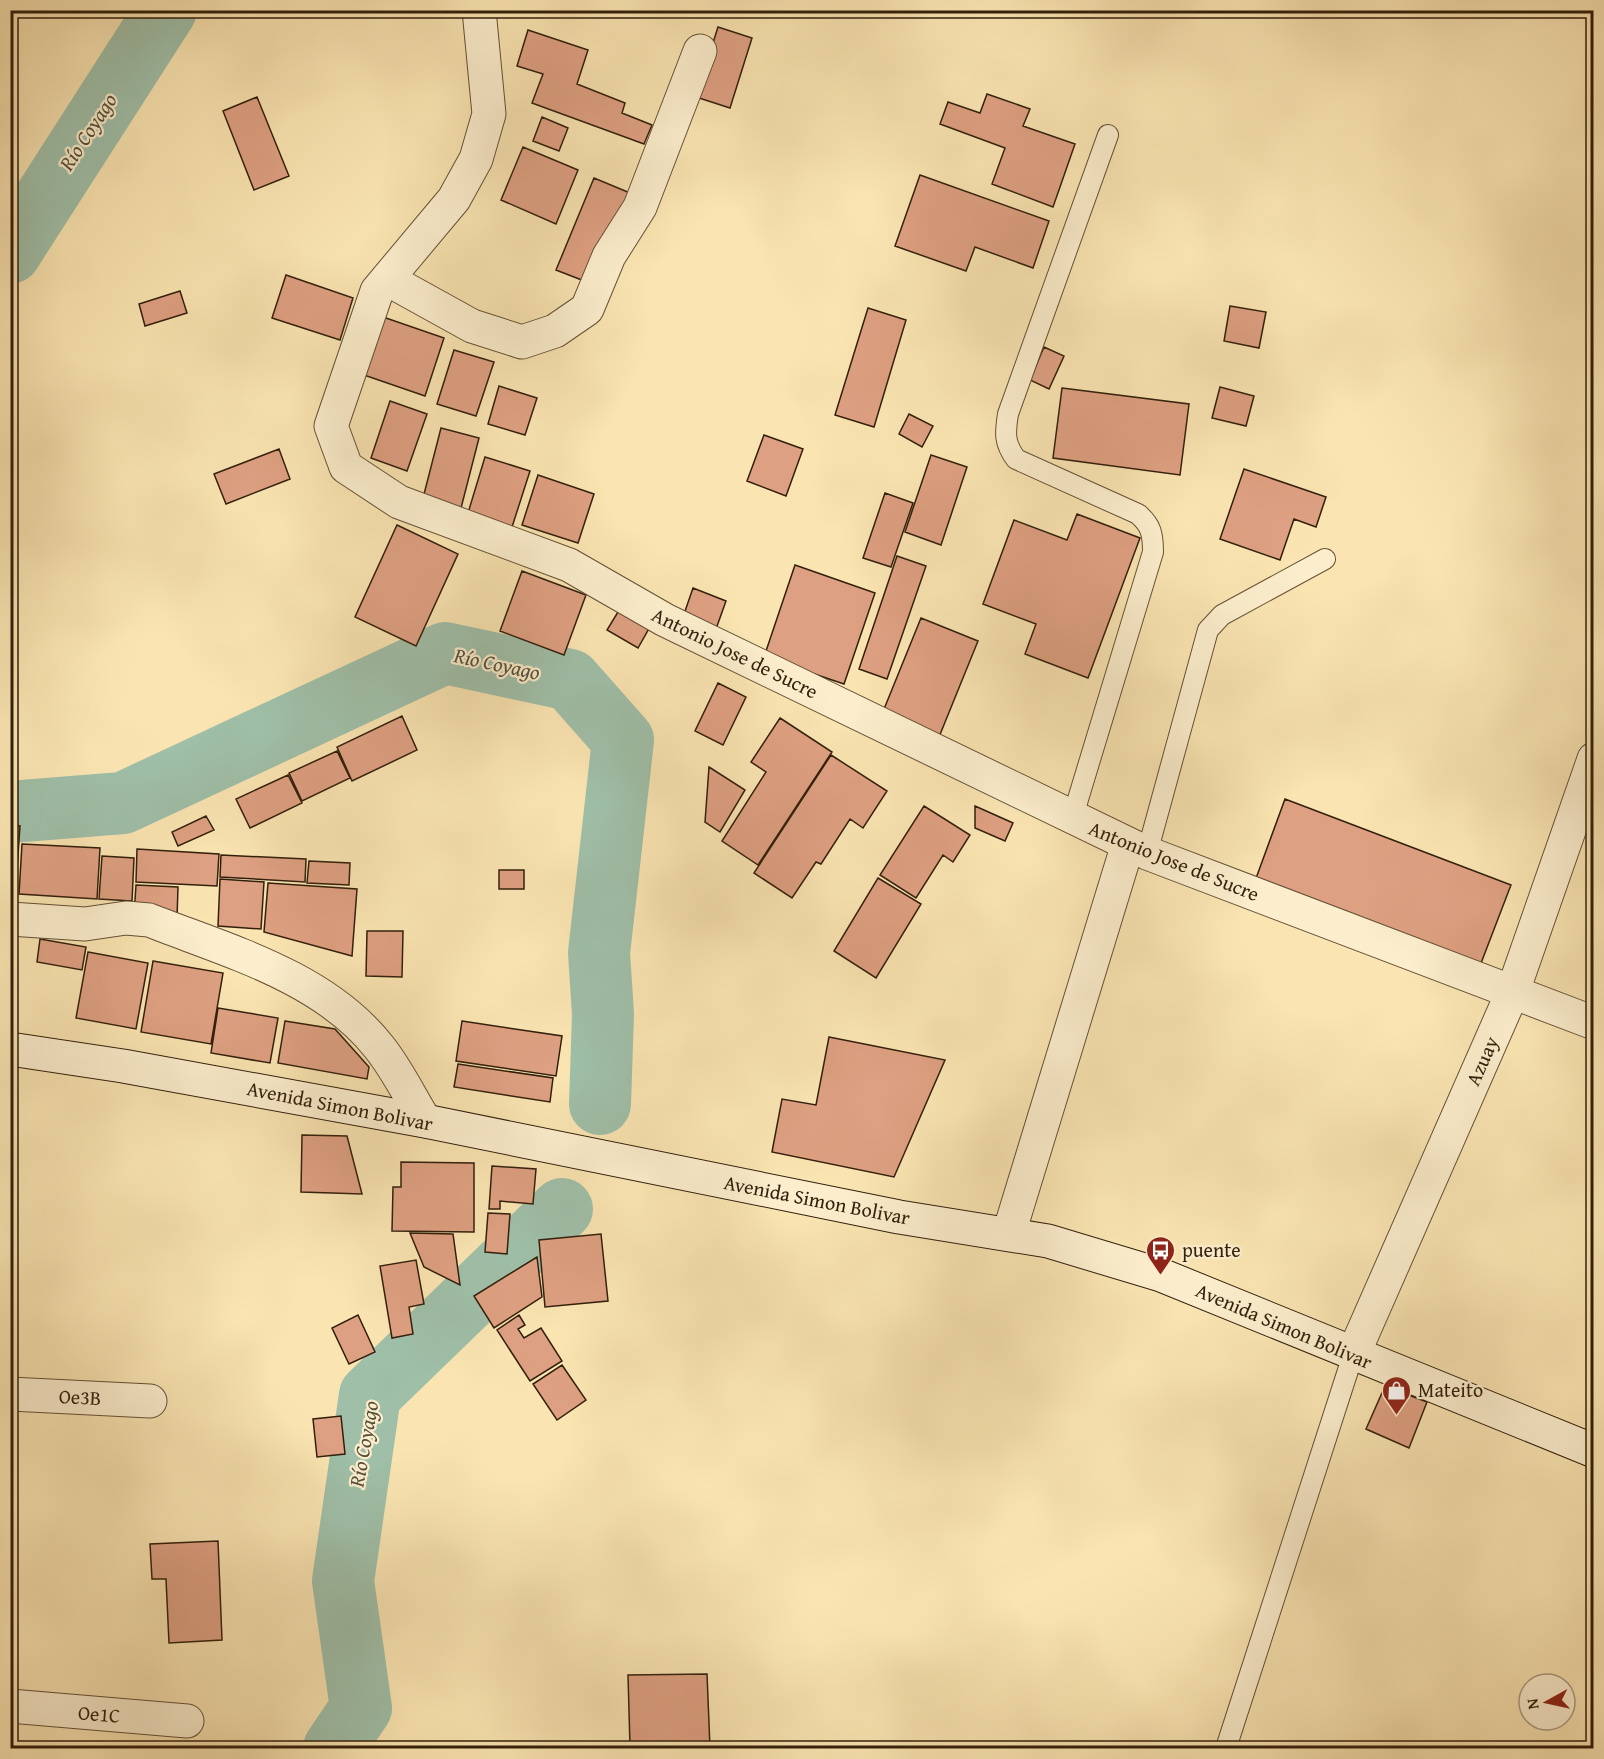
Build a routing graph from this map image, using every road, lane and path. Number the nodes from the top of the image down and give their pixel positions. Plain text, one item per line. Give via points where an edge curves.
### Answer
1 (479, 10) edge
2 (700, 51) dead end
3 (1108, 135) dead end
4 (387, 279) junction
5 (1325, 559) dead end
6 (1593, 759) edge
7 (1072, 819) junction
8 (1137, 848) junction
9 (10, 919) edge
10 (1513, 991) junction
11 (1593, 1023) edge
12 (10, 1049) edge
13 (425, 1121) junction
14 (1008, 1233) junction
15 (1353, 1355) junction
16 (10, 1394) edge
17 (150, 1401) dead end
18 (1593, 1451) edge
19 (10, 1706) edge
20 (187, 1721) dead end
21 (1226, 1749) edge

1 - 4 street, Antonio Jose de Sucre via 489,114 476,159 454,199
2 - 4 street via 640,207 609,256 587,309 555,331 522,342 472,326
3 - 7 lane via 1008,414 1005,433 1006,446 1016,459 1138,514 1149,524 1153,538 1153,552
4 - 7 street, Antonio Jose de Sucre via 377,291 331,426 346,467 399,502 569,565 665,620
5 - 8 lane via 1222,615 1208,630
6 - 10 street, Azuay
7 - 8 street, Antonio Jose de Sucre
8 - 10 street, Antonio Jose de Sucre
8 - 14 street
9 - 13 street via 85,924 126,918 149,920 283,974 334,1003 379,1047
10 - 11 street, Antonio Jose de Sucre
10 - 15 street, Azuay
12 - 13 street, Avenida Simon Bolivar
13 - 14 street, Avenida Simon Bolivar via 899,1217
14 - 15 street, Avenida Simon Bolivar via 1098,1254 1161,1275
15 - 18 street, Avenida Simon Bolivar
15 - 21 lane
16 - 17 street, Oe3B
19 - 20 street, Oe1C

